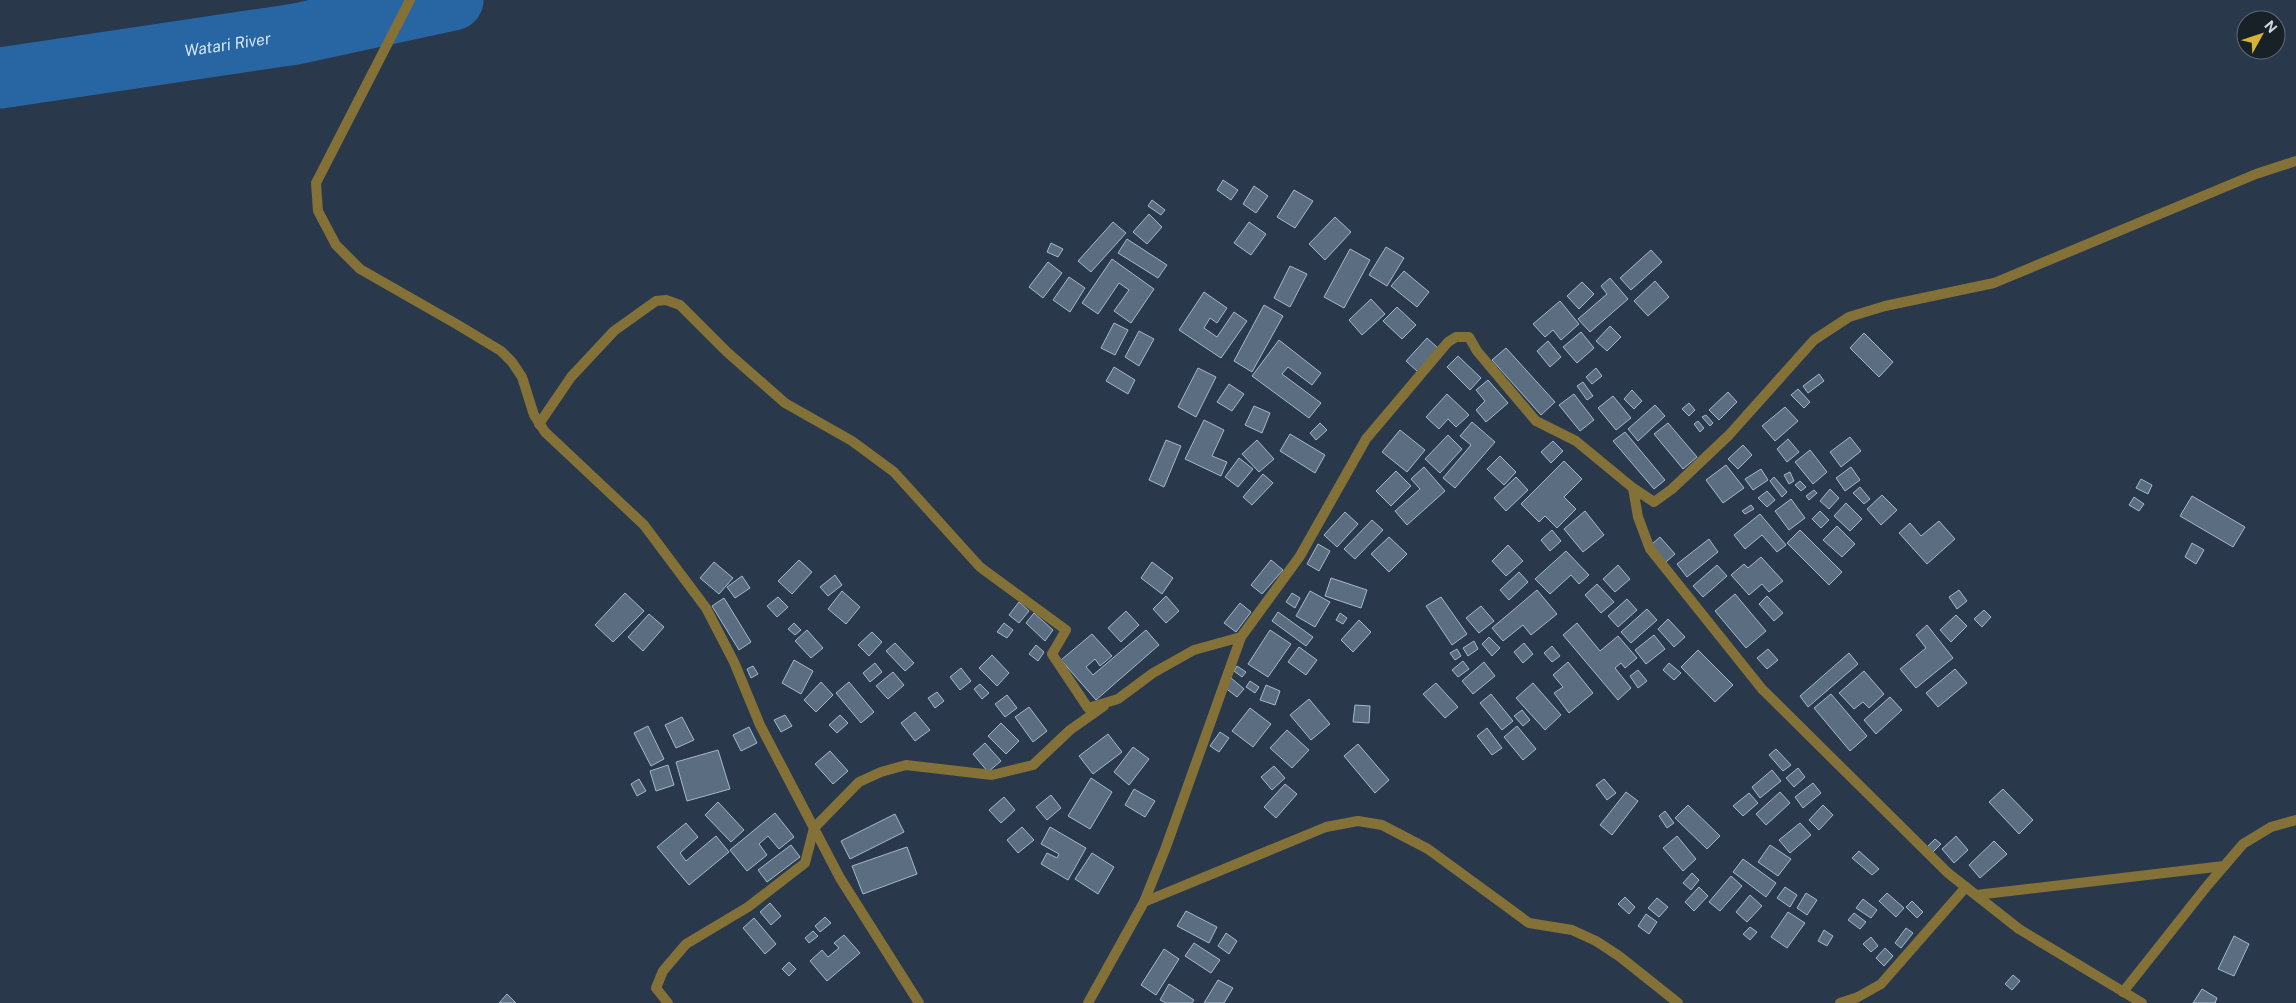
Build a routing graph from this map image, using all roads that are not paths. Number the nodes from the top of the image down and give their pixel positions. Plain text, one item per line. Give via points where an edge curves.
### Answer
1 (410, 0) edge
2 (2296, 161) edge
3 (539, 424) junction
4 (1632, 488) junction
5 (1241, 637) junction
6 (1110, 702) junction
7 (2296, 820) edge
8 (814, 828) junction
9 (2224, 866) junction
10 (1966, 887) junction
11 (1976, 895) junction
12 (1144, 902) junction
13 (2123, 992) junction
14 (668, 1003) edge
15 (919, 1003) edge
16 (1088, 1003) edge
17 (1678, 1003) edge
18 (1840, 1003) edge
19 (2142, 1003) edge

1 - 3 street via 316,183 318,211 336,245 360,269 458,325 506,357 522,378
2 - 4 street via 2256,174 1994,283 1849,317 1814,340 1729,435 1672,489 1654,502
3 - 6 street via 571,377 614,332 656,301 666,300 680,305 785,403 852,441 894,472 980,567 1066,630 1052,654 1088,708
3 - 8 street via 644,525 706,608 734,662 760,725
4 - 5 street via 1576,441 1536,420 1469,337 1456,337 1448,342 1366,439 1300,556
4 - 10 street via 1650,549 1762,689 1948,874
5 - 6 street via 1194,650
5 - 12 street
6 - 8 street via 1070,730 1033,765 992,775 906,765 881,772 859,782
7 - 9 street via 2271,827 2243,844
8 - 14 street via 805,863 748,907 686,944 663,971 656,988
8 - 15 street via 840,878
9 - 11 street
9 - 13 street
10 - 11 street
10 - 18 street via 1882,984
11 - 13 street via 2019,929
12 - 16 street
12 - 17 street via 1326,827 1358,821 1382,825 1428,849 1529,923 1572,930 1596,940
13 - 19 street

